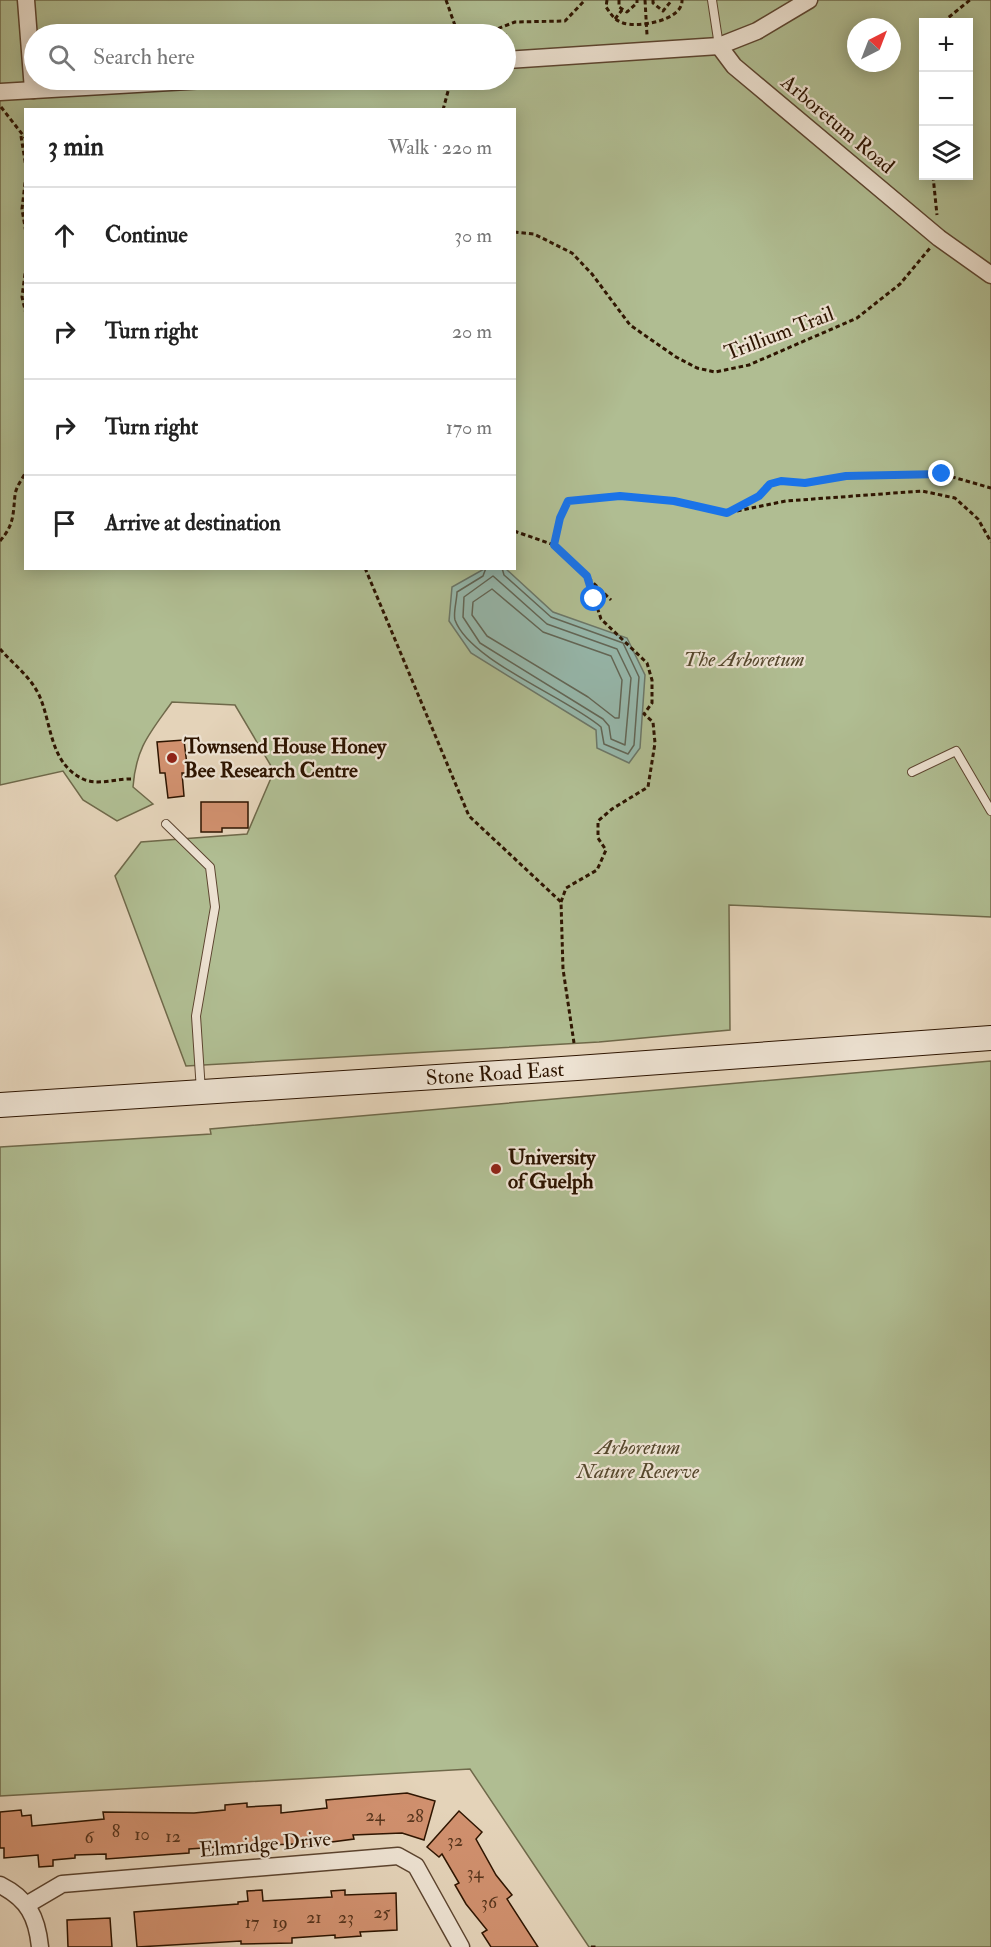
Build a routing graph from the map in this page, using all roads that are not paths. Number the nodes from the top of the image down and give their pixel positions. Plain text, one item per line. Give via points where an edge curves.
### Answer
1 (26, 0) edge
2 (712, 0) edge
3 (809, 0) edge
4 (28, 24) edge
5 (719, 46) junction
6 (516, 59) edge
7 (33, 90) edge
8 (0, 92) edge
9 (991, 275) edge
10 (912, 772) dead end
11 (991, 811) edge
12 (166, 824) dead end
13 (991, 1038) edge
14 (201, 1091) junction
15 (0, 1105) edge
16 (0, 1885) edge
17 (28, 1904) junction
18 (40, 1947) edge
19 (461, 1947) edge

1 - 4 street
2 - 5 lane
3 - 5 street via 757,31
5 - 6 street
5 - 9 street, Arboretum Road via 734,66 939,238
7 - 8 street
10 - 11 lane via 956,751
12 - 14 lane via 210,867 215,907 196,1016
13 - 14 main road, Stone Road East
14 - 15 main road, Stone Road East
16 - 17 street
17 - 18 street via 37,1925
17 - 19 street, Elmridge Drive via 62,1884 398,1856 416,1866

